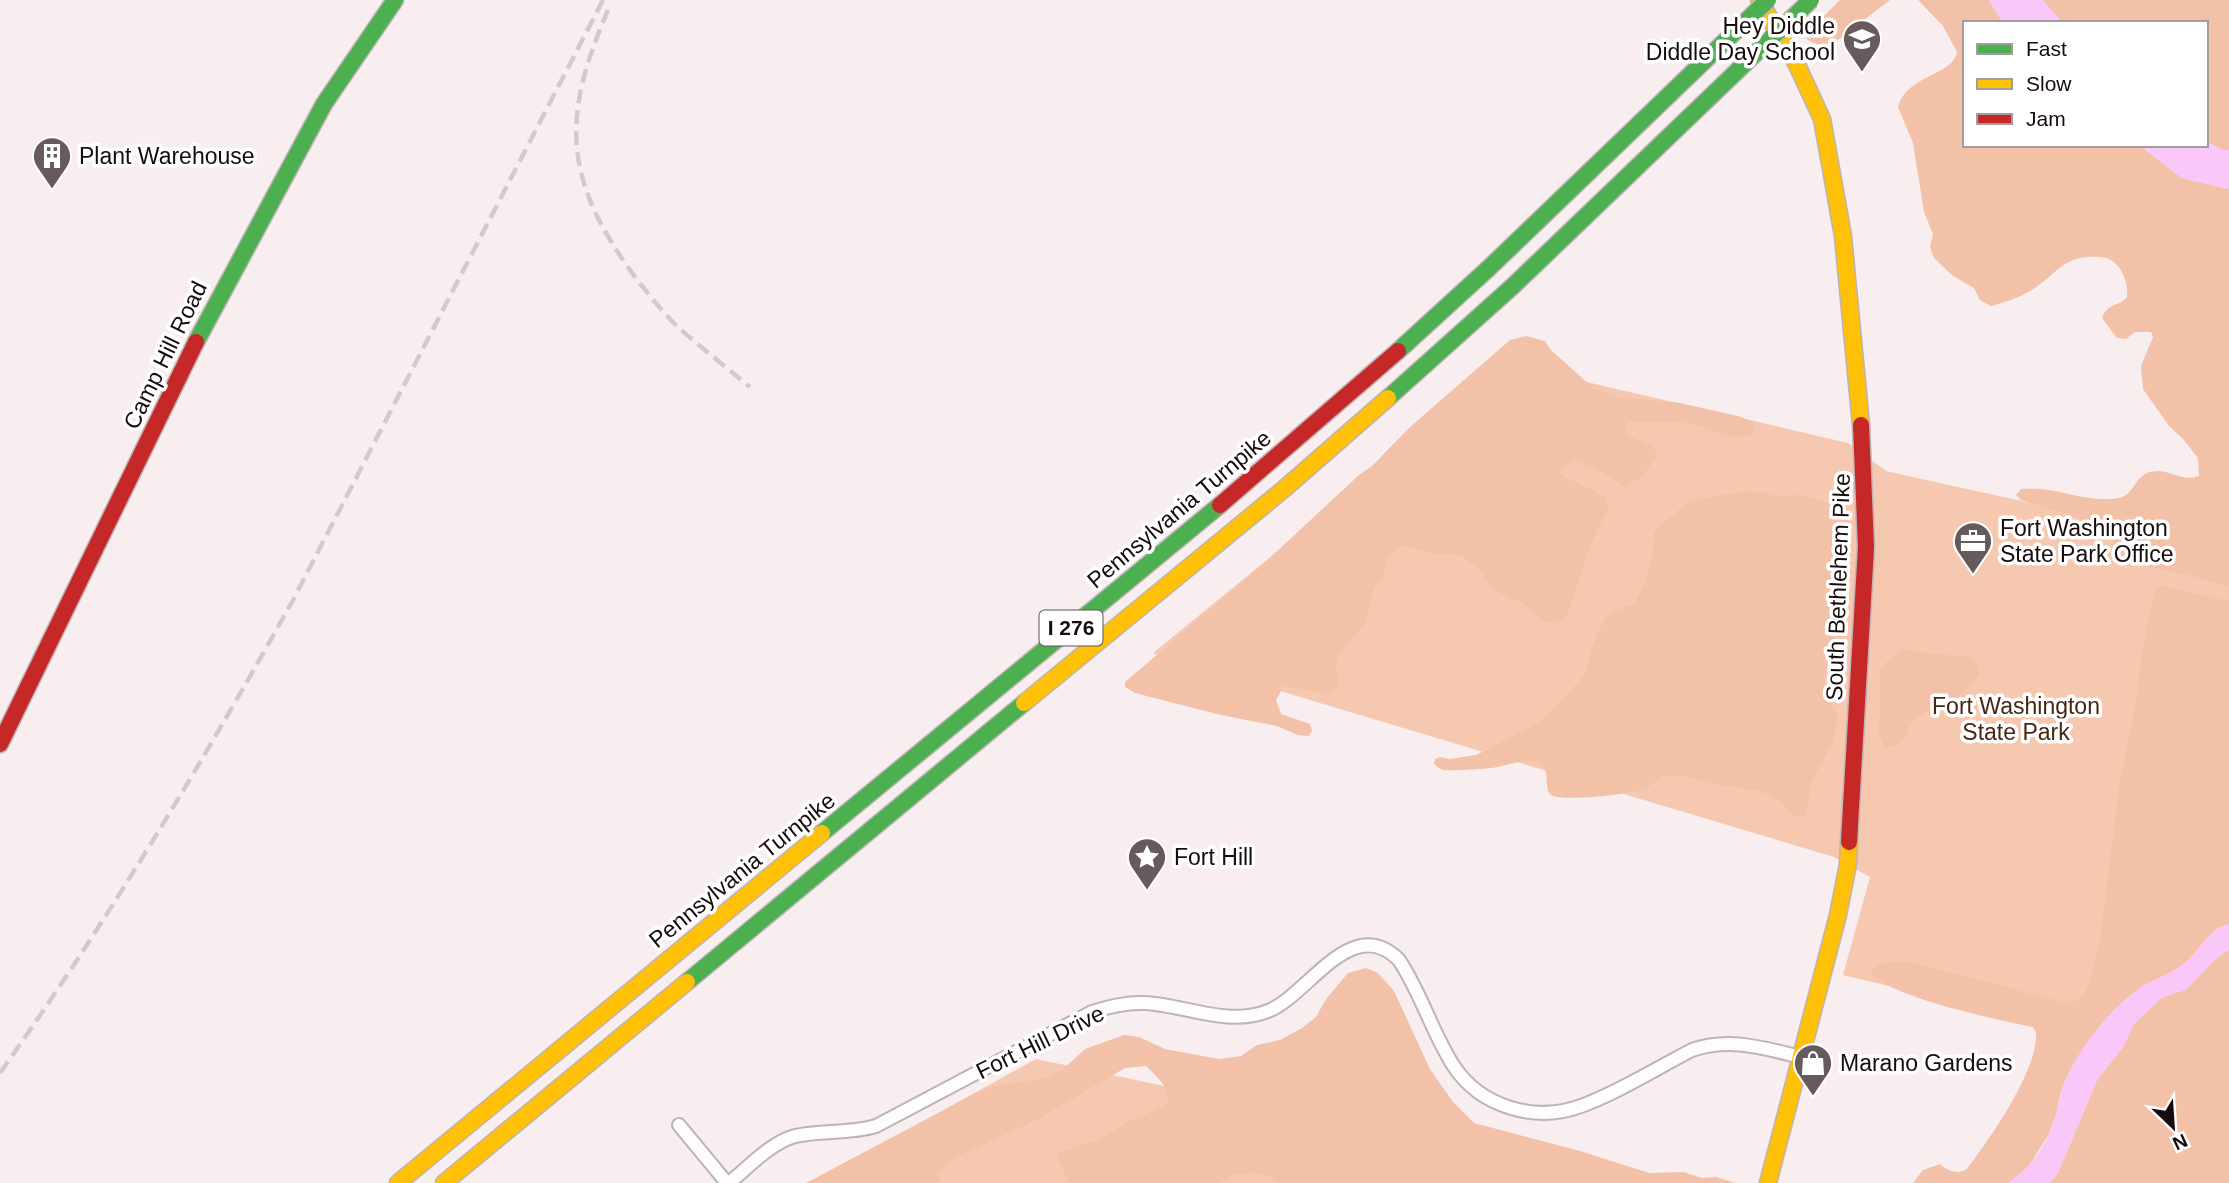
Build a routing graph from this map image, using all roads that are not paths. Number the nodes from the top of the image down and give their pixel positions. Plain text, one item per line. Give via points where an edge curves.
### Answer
1 (395, 0) edge
2 (1759, 0) edge
3 (1768, 0) edge
4 (1811, 0) edge
5 (0, 744) edge
6 (1801, 1057) junction
7 (679, 1125) dead end
8 (398, 1183) edge
9 (444, 1183) edge
10 (728, 1183) edge
11 (1768, 1183) edge

1 - 5 main road, Camp Hill Road via 318,114 228,278
2 - 6 main road, South Bethlehem Pike via 1821,115 1843,236 1866,480 1848,864
3 - 8 main road, Pennsylvania Turnpike / I 276, bridge via 1380,368
4 - 9 main road, I 276, bridge via 1513,286 1313,464
6 - 10 street, Fort Hill Drive via 1751,1045 1711,1045 1692,1050 1582,1106 1550,1112 1520,1110 1496,1103 1470,1086 1452,1063 1399,960 1386,950 1361,946 1340,955 1278,1006 1262,1013 1219,1015 1145,1003 1122,1003 1092,1012 876,1126 788,1139
6 - 11 main road, South Bethlehem Pike
7 - 10 street

